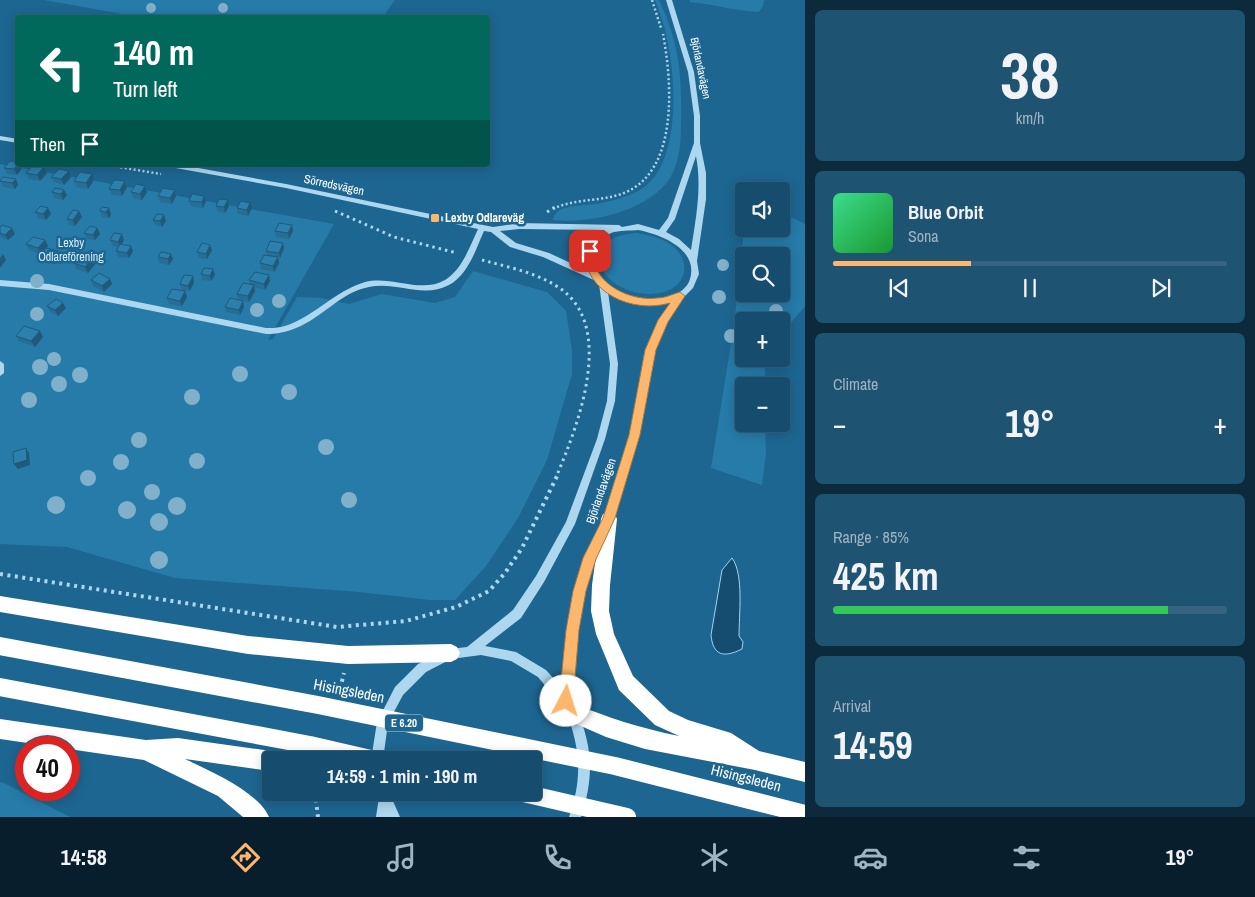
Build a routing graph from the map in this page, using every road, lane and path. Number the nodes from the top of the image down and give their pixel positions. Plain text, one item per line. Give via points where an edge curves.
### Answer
1 (652, 0) edge
2 (669, 0) edge
3 (0, 138) edge
4 (15, 140) edge
5 (697, 143) junction
6 (119, 167) edge
7 (181, 167) edge
8 (165, 175) dead end
9 (328, 210) dead end
10 (541, 227) junction
11 (482, 228) junction
12 (619, 228) junction
13 (492, 230) junction
14 (661, 233) junction
15 (531, 251) junction
16 (467, 256) junction
17 (693, 261) junction
18 (523, 272) junction
19 (599, 282) junction
20 (0, 283) edge
21 (680, 296) junction
22 (0, 364) edge
23 (0, 373) edge
24 (609, 518) junction
25 (0, 574) edge
26 (0, 604) edge
27 (0, 646) edge
28 (471, 650) junction
29 (451, 654) junction
30 (0, 687) edge
31 (569, 706) junction
32 (0, 729) edge
33 (146, 750) junction
34 (334, 751) edge
35 (378, 751) edge
36 (262, 760) edge
37 (755, 760) junction
38 (805, 772) edge
39 (542, 797) edge
40 (317, 801) edge
41 (383, 801) edge
42 (387, 801) edge
43 (805, 814) edge
44 (259, 817) edge
45 (318, 817) edge
46 (382, 817) edge
47 (394, 817) edge
48 (575, 817) edge
49 (627, 817) edge

1 - 10 path via 663,35 668,70 667,118 659,158 649,176 633,188 608,198 552,208
2 - 5 street, Björlandavägen via 691,72
3 - 4 street
5 - 14 street, Björlandavägen via 672,220
5 - 17 street, Björlandavägen via 703,174
6 - 8 path
7 - 11 street, Sörredsvägen
9 - 16 path via 394,237
10 - 12 street, Sörredsvägen
10 - 13 street, Sörredsvägen
11 - 13 street, Sörredsvägen
11 - 16 street
12 - 14 street via 638,227
12 - 19 street via 597,239 590,251 589,264
13 - 15 street, Sörredsvägen via 513,245
14 - 17 street via 685,248
15 - 18 path
15 - 19 street, Sörredsvägen via 546,255
16 - 18 path
16 - 20 street via 454,278 443,285 369,284 341,295 293,327 274,332 48,287
17 - 21 street via 693,282
18 - 25 path via 551,283 567,293 576,304 584,322 589,367 580,413 558,476 525,542 488,592 451,610 412,620 336,627
19 - 21 street via 623,297 647,302
19 - 28 street, Björlandavägen via 614,364 611,401 601,439 570,524 540,579 517,614
21 - 24 street, Björlandavägen via 663,320 651,350 634,435
22 - 23 street
24 - 31 street, Björlandavägen via 579,591 573,630
24 - 37 highway via 600,585 600,611 605,634 626,683 662,718 686,730 724,740
26 - 29 highway via 248,645 348,656
27 - 43 highway, Hisingsleden / E 6.20, bridge via 318,705 605,764
28 - 29 street
28 - 31 street via 498,653 524,662 547,679
29 - 35 street via 421,668 397,692 382,724
30 - 34 highway, bridge
31 - 37 highway via 606,728 644,739
31 - 48 street via 584,746 586,764 586,782
32 - 33 highway
33 - 36 highway via 178,748
33 - 44 highway via 225,789
37 - 38 highway
39 - 49 highway, bridge
40 - 45 path
41 - 46 street
42 - 47 street

